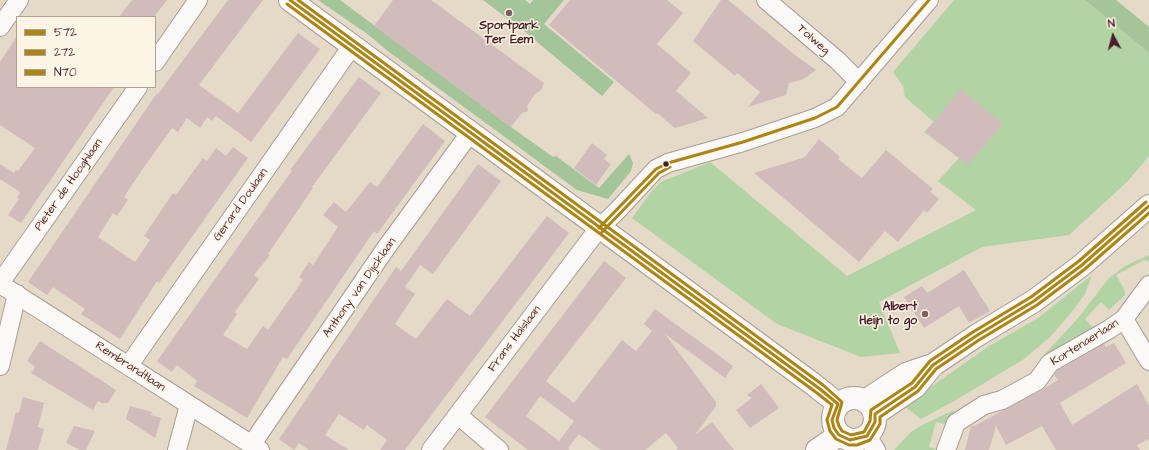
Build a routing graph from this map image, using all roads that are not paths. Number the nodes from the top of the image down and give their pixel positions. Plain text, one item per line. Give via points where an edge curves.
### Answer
1 (19, 0) edge
2 (198, 0) edge
3 (290, 0) edge
4 (766, 0) edge
5 (928, 0) edge
6 (0, 27) edge
7 (352, 46) junction
8 (156, 61) edge
9 (859, 82) junction
10 (137, 88) edge
11 (470, 133) junction
12 (1149, 206) edge
13 (599, 228) junction
14 (0, 284) edge
15 (1149, 285) edge
16 (17, 294) junction
17 (1124, 319) junction
18 (1149, 361) edge
19 (129, 364) junction
20 (0, 366) edge
21 (838, 404) junction
22 (189, 405) junction
23 (870, 408) junction
24 (458, 415) junction
25 (839, 435) junction
26 (872, 443) edge
27 (256, 447) edge
28 (177, 450) edge
29 (431, 450) edge
30 (499, 450) edge
31 (817, 450) edge
32 (946, 450) edge

1 - 6 street
2 - 8 street
3 - 7 main road
4 - 9 street, Tolweg
5 - 9 street
7 - 11 main road
7 - 19 street, Gerard Doulaan
9 - 13 street via 837,107 815,118 737,144 668,163 656,169
10 - 14 street, Pieter de Hooghlaan
11 - 13 main road
11 - 27 street, Anthony van Dijcklaan via 386,248
12 - 23 main road via 1082,265 1034,301 933,365 915,387
13 - 21 main road
13 - 24 street, Frans Halslaan
14 - 16 street, Rembrandtlaan
15 - 17 street, Kortenaerlaan
16 - 19 street, Rembrandtlaan
16 - 20 street
17 - 18 street
17 - 32 street, Kortenaerlaan via 1050,363 1037,381 1002,400 984,405 956,423
19 - 22 street, Rembrandtlaan
21 - 23 main road via 850,398
21 - 25 main road via 832,420
22 - 27 street, Rembrandtlaan
22 - 28 street
23 - 26 main road via 875,422
24 - 29 street, Frans Halslaan
24 - 30 street
25 - 26 main road
25 - 31 main road

